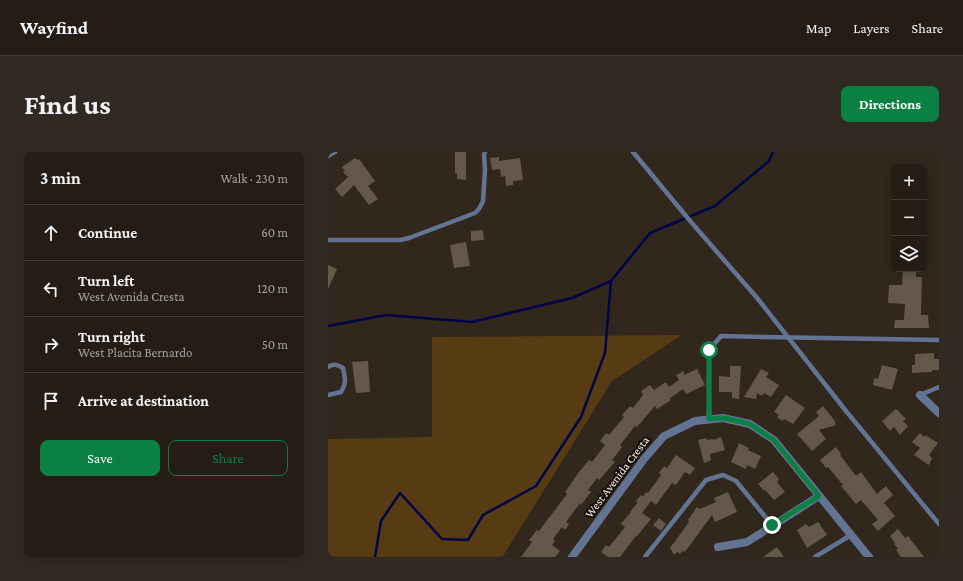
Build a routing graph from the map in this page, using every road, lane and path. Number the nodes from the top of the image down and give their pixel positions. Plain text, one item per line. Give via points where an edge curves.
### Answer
1 (335, 152) edge
2 (485, 152) edge
3 (633, 152) edge
4 (328, 156) edge
5 (328, 240) edge
6 (788, 337) junction
7 (939, 340) edge
8 (328, 367) edge
9 (939, 387) edge
10 (328, 395) edge
11 (920, 395) joint
12 (939, 413) edge
13 (709, 419) junction
14 (819, 496) junction
15 (939, 524) edge
16 (772, 525) junction
17 (852, 535) junction
18 (718, 547) dead end
19 (572, 557) edge
20 (645, 557) edge
21 (815, 557) edge
22 (869, 557) edge

1 - 4 lane
2 - 5 lane via 483,201 475,213 400,240
3 - 6 lane via 758,298
6 - 7 lane
6 - 13 lane via 721,336 709,350
6 - 15 lane
8 - 10 lane via 338,364 343,368 345,385 341,392
9 - 11 lane
11 - 12 street
13 - 14 street, West Avenida Cresta via 724,418 750,424 774,440
13 - 19 street, West Avenida Cresta via 695,420 664,436
14 - 16 street
14 - 17 street, West Avenida Cresta
16 - 18 street via 747,542
16 - 20 lane via 736,481 723,475 706,480
17 - 21 lane
17 - 22 street, West Avenida Cresta

